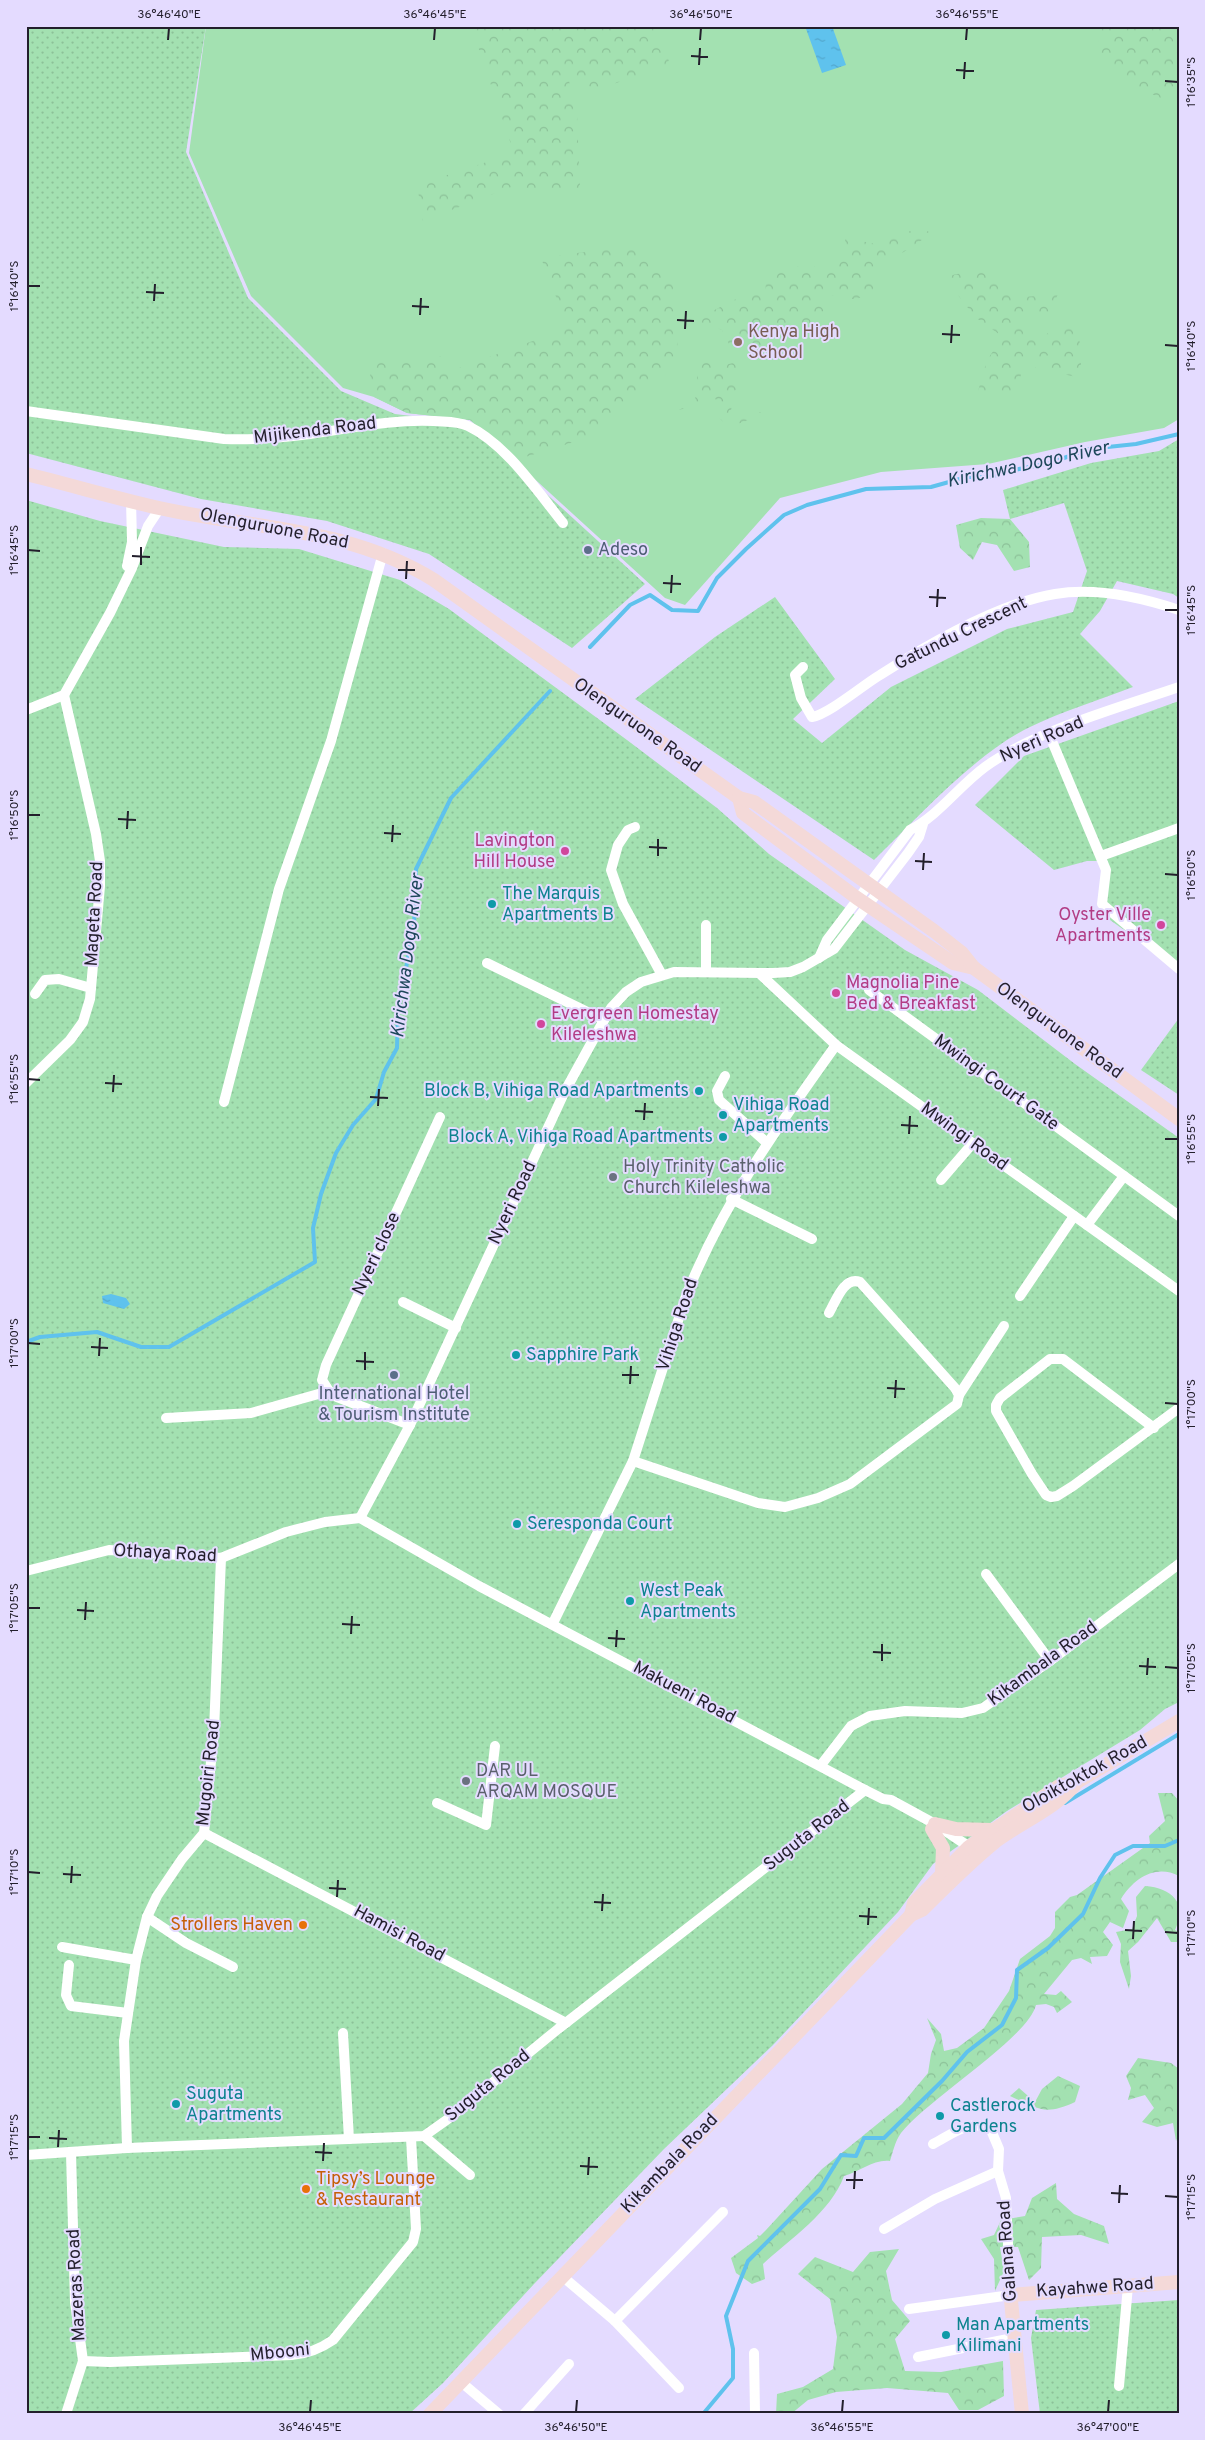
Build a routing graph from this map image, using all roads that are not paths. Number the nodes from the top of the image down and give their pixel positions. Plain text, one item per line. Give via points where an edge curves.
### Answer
1 (26, 411) edge
2 (26, 474) edge
3 (131, 500) junction
4 (160, 508) junction
5 (563, 523) dead end
6 (383, 553) junction
7 (124, 582) junction
8 (1179, 610) edge
9 (803, 667) dead end
10 (1179, 687) edge
11 (64, 695) junction
12 (26, 710) edge
13 (1049, 734) junction
14 (739, 798) junction
15 (635, 827) dead end
16 (1179, 828) edge
17 (1102, 856) junction
18 (873, 888) junction
19 (863, 901) junction
20 (706, 925) dead end
21 (487, 964) dead end
22 (974, 968) junction
23 (1179, 969) edge
24 (706, 972) junction
25 (759, 972) junction
26 (662, 974) junction
27 (91, 988) junction
28 (869, 990) dead end
29 (35, 994) dead end
30 (604, 1020) junction
31 (836, 1044) junction
32 (725, 1076) dead end
33 (26, 1083) edge
34 (224, 1102) dead end
35 (440, 1116) dead end
36 (1179, 1119) edge
37 (766, 1142) junction
38 (973, 1143) junction
39 (1124, 1176) junction
40 (941, 1180) dead end
41 (731, 1199) junction
42 (1074, 1216) junction
43 (1179, 1216) edge
44 (1087, 1225) junction
45 (812, 1239) dead end
46 (1179, 1290) edge
47 (1020, 1296) dead end
48 (403, 1302) dead end
49 (829, 1313) dead end
50 (1004, 1326) dead end
51 (456, 1328) junction
52 (329, 1391) junction
53 (959, 1395) junction
54 (1179, 1408) edge
55 (166, 1418) dead end
56 (410, 1425) junction
57 (1154, 1428) junction
58 (633, 1461) junction
59 (360, 1518) junction
60 (221, 1558) junction
61 (1179, 1564) edge
62 (26, 1571) edge
63 (986, 1574) dead end
64 (554, 1623) junction
65 (1050, 1661) junction
66 (1179, 1721) edge
67 (495, 1746) dead end
68 (821, 1765) junction
69 (1077, 1782) junction
70 (865, 1790) junction
71 (438, 1803) dead end
72 (934, 1827) junction
73 (991, 1830) junction
74 (204, 1833) junction
75 (971, 1853) junction
76 (942, 1873) junction
77 (911, 1915) junction
78 (147, 1917) junction
79 (62, 1947) dead end
80 (136, 1960) junction
81 (69, 1965) dead end
82 (233, 1967) dead end
83 (128, 2013) junction
84 (566, 2024) junction
85 (343, 2033) dead end
86 (424, 2136) junction
87 (411, 2138) junction
88 (349, 2139) junction
89 (933, 2144) dead end
90 (127, 2148) junction
91 (71, 2153) junction
92 (26, 2155) edge
93 (998, 2171) junction
94 (470, 2175) dead end
95 (723, 2212) dead end
96 (884, 2229) dead end
97 (562, 2276) junction
98 (1179, 2282) edge
99 (1128, 2286) junction
100 (1010, 2293) junction
101 (909, 2310) dead end
102 (615, 2321) junction
103 (1014, 2338) junction
104 (754, 2353) dead end
105 (918, 2357) dead end
106 (83, 2361) junction
107 (569, 2364) dead end
108 (461, 2382) junction
109 (1119, 2386) dead end
110 (679, 2388) dead end
111 (66, 2414) edge
112 (430, 2414) edge
113 (499, 2414) edge
114 (524, 2414) edge
115 (755, 2414) edge
116 (1022, 2414) edge

1 - 5 street, Mijikenda Road via 246,440 312,434 380,422 459,423 500,449
2 - 3 street, Olenguruone Road
3 - 4 street, Olenguruone Road
3 - 7 street via 132,542
4 - 6 street, Olenguruone Road via 330,536
4 - 7 street via 148,526
6 - 14 street, Olenguruone Road via 434,580
6 - 34 street via 331,741 279,889
7 - 11 street
8 - 9 street, Gatundu Crescent via 1144,599 1099,592 1057,593 1016,603 905,659 821,715 812,717 801,698 795,674
10 - 13 street, Nyeri Road
11 - 12 street
11 - 27 street, Mageta Road via 100,860
13 - 17 street
13 - 18 street, Nyeri Road via 986,766 923,824 910,830
14 - 18 street via 754,802
14 - 19 street, Olenguruone Road via 744,813
15 - 26 street via 628,830 618,845 610,870 623,904
16 - 17 street
17 - 23 street via 1106,870 1102,904
18 - 19 street, Nyeri Road
18 - 22 street via 962,952
19 - 22 street, Olenguruone Road via 953,963
19 - 25 street, Nyeri Road via 834,950 790,972
20 - 24 street
21 - 30 street
22 - 36 street, Olenguruone Road
24 - 25 street, Nyeri Road
24 - 26 street, Nyeri Road
25 - 31 street, Mwingi Road
26 - 30 street, Nyeri Road via 626,992
27 - 29 street via 54,978 45,980
27 - 33 street, Mageta Road via 88,1012 83,1022 70,1040
28 - 39 street, Mwingi Court Gate
30 - 51 street, Nyeri Road via 565,1092
31 - 37 street, Vihiga Road
31 - 38 street, Mwingi Road
32 - 37 street via 717,1091 719,1100
35 - 52 street, Nyeri close via 326,1365 322,1380
37 - 41 street, Vihiga Road
38 - 40 street
38 - 42 street, Mwingi Road
39 - 43 street, Mwingi Court Gate
39 - 44 street
41 - 45 street
41 - 58 street, Vihiga Road via 686,1296
42 - 44 street, Mwingi Road
42 - 47 street
44 - 46 street, Mwingi Road
48 - 51 street
49 - 53 street via 848,1282 860,1282
50 - 53 street
51 - 56 street, Nyeri Road
52 - 55 street via 251,1413
52 - 56 street
53 - 58 street via 953,1408 850,1484 818,1498 784,1507 758,1503
54 - 57 street
56 - 59 street, Nyeri Road
57 - 57 street via 1073,1486 1051,1497 1046,1495 1032,1474 996,1412 996,1405 1000,1398 1050,1359 1058,1357
58 - 64 street, Vihiga Road
59 - 60 street, Othaya Road via 325,1522 286,1532
59 - 64 street, Makueni Road via 479,1586
60 - 62 street, Othaya Road via 109,1550
60 - 74 street, Mugoiri Road via 214,1731
61 - 65 street, Kikambala Road
63 - 65 street
64 - 68 street, Makueni Road
65 - 68 street, Kikambala Road via 983,1708 972,1712 886,1712 860,1719
66 - 69 street, Oloiktoktok Road
67 - 71 street via 486,1825
68 - 70 street, Makueni Road
69 - 73 street, Oloiktoktok Road via 1059,1786
69 - 75 street via 1067,1796
70 - 72 street, Makueni Road
70 - 84 street, Suguta Road
72 - 73 street
72 - 75 street, Makueni Road
72 - 76 street via 943,1848
73 - 75 street, Oloiktoktok Road
74 - 78 street, Mugoiri Road via 172,1872
74 - 84 street, Hamisi Road
75 - 76 street
75 - 77 street via 922,1910
76 - 77 street via 914,1903
77 - 97 street, Kikambala Road
78 - 80 street, Mugoiri Road
78 - 82 street via 186,1943
79 - 80 street
80 - 83 street, Mugoiri Road
81 - 83 street via 66,1995 71,2006
83 - 90 street, Mugoiri Road via 124,2041
84 - 86 street, Suguta Road
85 - 88 street
86 - 87 street, Suguta Road
86 - 94 street
87 - 88 street, Suguta Road
87 - 106 street, Mbooni via 416,2229 413,2242 333,2340 323,2347 311,2353 292,2355
88 - 90 street, Suguta Road
89 - 93 street, Galana Road via 978,2124 991,2130 999,2149
90 - 91 street, Suguta Road
91 - 92 street, Suguta Road
91 - 106 street, Mazeras Road via 75,2302
93 - 96 street via 935,2198
93 - 100 street, Galana Road via 1006,2198
95 - 102 street
97 - 102 street
97 - 108 street, Kikambala Road
98 - 99 street, Kayahwe Road
99 - 100 street, Kayahwe Road
99 - 109 street
100 - 101 street
100 - 103 street, Galana Road
102 - 110 street
103 - 105 street
103 - 116 street, Galana Road
104 - 115 street
106 - 111 street, Mazeras Road
107 - 114 street
108 - 112 street, Kikambala Road
108 - 113 street

